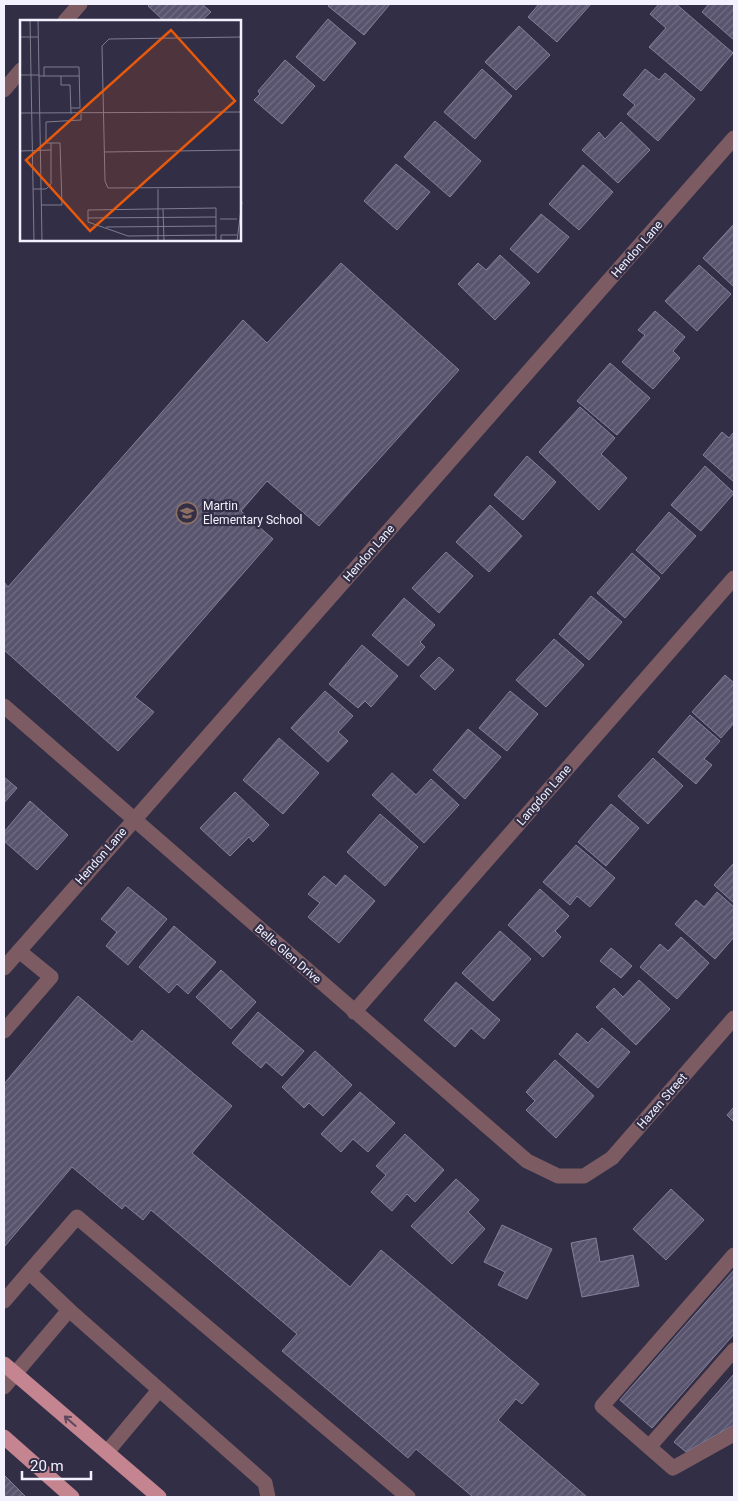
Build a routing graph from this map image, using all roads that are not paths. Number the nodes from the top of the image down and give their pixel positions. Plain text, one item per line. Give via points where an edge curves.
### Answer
1 (80, 4) edge
2 (65, 20) edge
3 (20, 71) edge
4 (4, 90) edge
5 (734, 138) edge
6 (734, 578) edge
7 (4, 706) edge
8 (134, 818) junction
9 (19, 951) junction
10 (4, 968) edge
11 (354, 1012) junction
12 (734, 1018) edge
13 (4, 1031) edge
14 (584, 1176) joint
15 (734, 1254) edge
16 (29, 1272) junction
17 (4, 1301) edge
18 (69, 1310) junction
19 (734, 1350) edge
20 (4, 1364) edge
21 (15, 1374) junction
22 (4, 1388) edge
23 (159, 1390) junction
24 (734, 1434) edge
25 (4, 1437) edge
26 (649, 1447) junction
27 (107, 1452) junction
28 (72, 1497) edge
29 (159, 1497) edge
30 (268, 1497) edge
31 (408, 1497) edge

1 - 2 street
3 - 4 street
5 - 8 street, Hendon Lane
6 - 11 street, Langdon Lane
7 - 8 street, Belle Glen Drive
8 - 9 street, Hendon Lane
8 - 11 street, Belle Glen Drive
9 - 10 street, Hendon Lane
9 - 13 street via 51,977
11 - 14 street, Belle Glen Drive via 527,1161 558,1176
12 - 14 street, Hazen Street via 612,1158
15 - 26 street via 602,1406
16 - 17 street
16 - 18 street
16 - 31 street via 77,1217
18 - 21 street
18 - 23 street
19 - 26 street
20 - 21 main road
21 - 22 street
27 -> 21 main road
23 - 27 street
23 - 30 street via 265,1483
24 - 26 street via 673,1468
25 - 28 main road
27 - 29 main road

